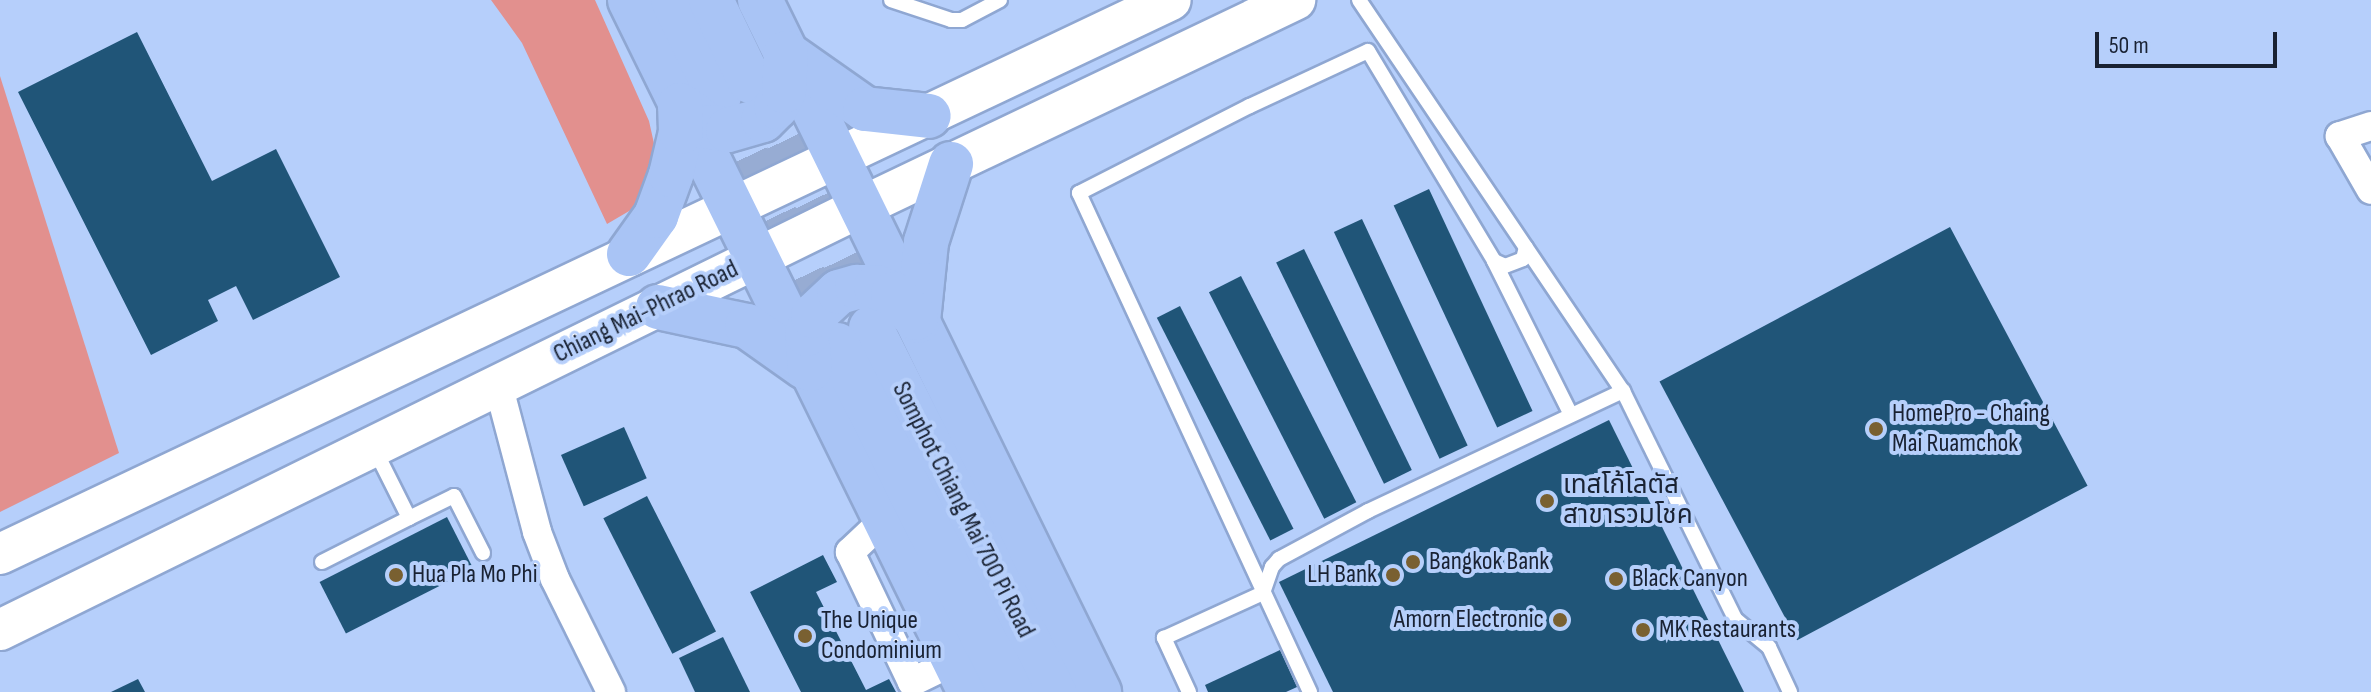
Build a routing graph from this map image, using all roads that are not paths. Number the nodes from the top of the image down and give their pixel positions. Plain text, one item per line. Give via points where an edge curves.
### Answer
1 (630, 0) edge
2 (673, 0) edge
3 (711, 0) edge
4 (760, 0) edge
5 (891, 0) edge
6 (1000, 0) edge
7 (1295, 0) edge
8 (1359, 0) edge
9 (1154, 4) edge
10 (786, 53) junction
11 (716, 94) junction
12 (929, 116) junction
13 (2371, 126) edge
14 (838, 158) junction
15 (951, 164) junction
16 (2371, 190) edge
17 (863, 206) junction
18 (730, 208) junction
19 (1526, 247) junction
20 (629, 254) junction
21 (756, 259) junction
22 (1494, 261) junction
23 (658, 307) junction
24 (918, 321) junction
25 (839, 348) junction
26 (498, 384) junction
27 (1623, 391) junction
28 (1571, 415) junction
29 (373, 447) junction
30 (409, 518) junction
31 (483, 553) dead end
32 (0, 554) edge
33 (322, 562) dead end
34 (1263, 593) junction
35 (0, 630) edge
36 (962, 676) edge
37 (611, 692) edge
38 (1011, 692) edge
39 (1054, 692) edge
40 (1099, 692) edge
41 (1189, 692) edge
42 (1310, 692) edge
43 (1790, 692) edge

1 - 11 main road
2 - 11 main road
3 - 11 main road
4 - 10 main road
5 - 6 lane via 962,20
7 - 15 main road, Chiang Mai-Phrao Road
8 - 19 lane
9 - 12 main road
10 - 11 main road via 784,91 763,120 746,128 719,129 693,118
10 - 12 main road via 865,109
10 - 14 main road
11 - 18 main road
11 - 20 main road via 681,132 656,216
12 - 14 main road
13 - 16 street via 2340,136
14 - 17 main road
14 - 18 main road
15 - 17 main road, Chiang Mai-Phrao Road
15 - 24 main road via 926,242
17 - 21 main road, Chiang Mai-Phrao Road
17 - 24 main road
18 - 20 main road
18 - 21 main road
19 - 22 lane via 1523,259 1505,266
19 - 27 lane
20 - 32 main road
21 - 23 main road, Chiang Mai-Phrao Road
21 - 25 main road
22 - 28 lane
22 - 34 lane via 1368,51 1079,193
23 - 25 main road
23 - 26 main road, Chiang Mai-Phrao Road
24 - 25 main road via 908,305 876,287 839,292 813,316 807,334
24 - 40 main road
25 - 36 main road via 884,520
25 - 38 main road, Somphot Chiang Mai 700 Pi Road
25 - 39 main road, Somphot Chiang Mai 700 Pi Road
26 - 29 main road, Chiang Mai-Phrao Road
26 - 37 street via 537,532
27 - 28 lane
27 - 43 lane via 1735,619 1769,647
28 - 34 lane via 1279,559
29 - 30 lane
29 - 35 main road, Chiang Mai-Phrao Road
30 - 31 lane via 454,496
30 - 33 lane
34 - 41 lane via 1164,638
34 - 42 lane

